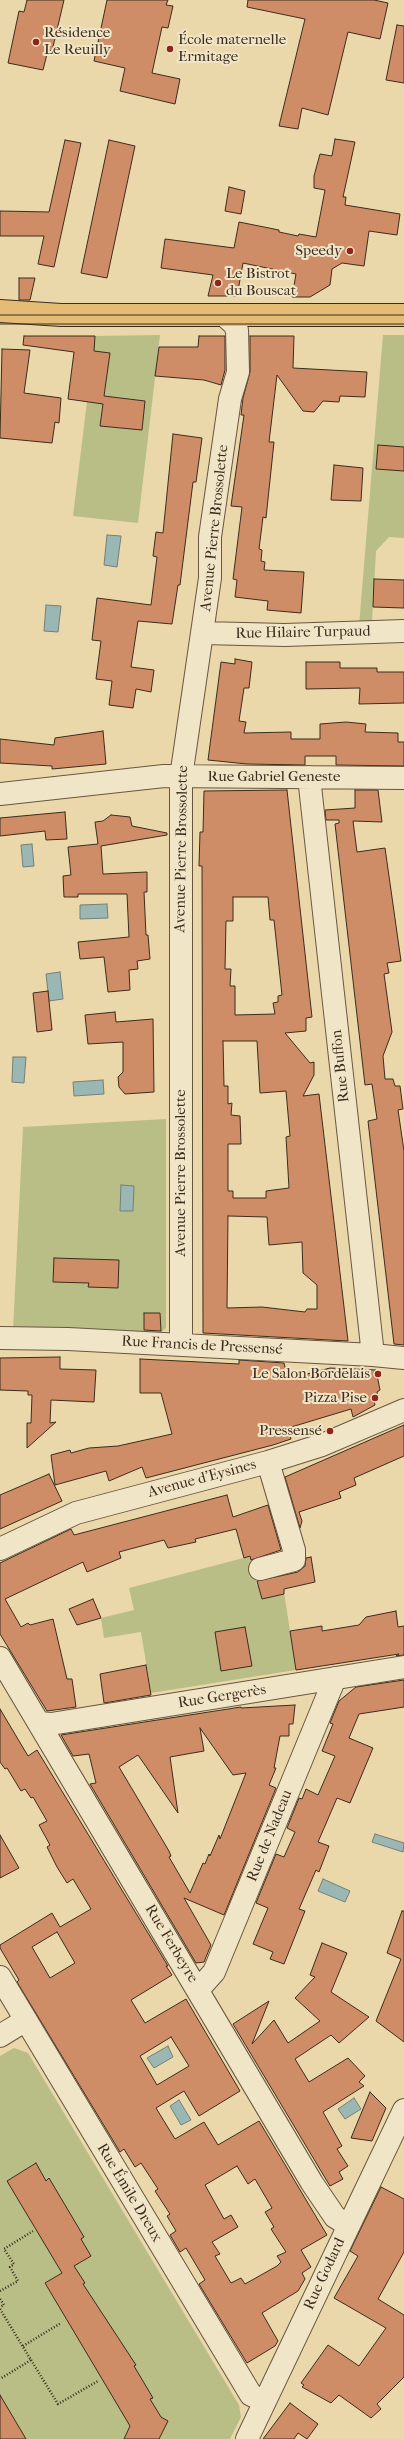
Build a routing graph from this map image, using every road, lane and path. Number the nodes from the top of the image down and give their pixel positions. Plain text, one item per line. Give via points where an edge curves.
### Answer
1 (0, 311) edge
2 (224, 315) junction
3 (404, 315) edge
4 (404, 631) edge
5 (203, 633) junction
6 (181, 777) junction
7 (309, 777) junction
8 (404, 778) edge
9 (0, 794) edge
10 (0, 1338) edge
11 (181, 1345) junction
12 (373, 1355) junction
13 (404, 1358) edge
14 (404, 1410) edge
15 (268, 1462) junction
16 (0, 1549) edge
17 (260, 1569) dead end
18 (0, 1658) edge
19 (404, 1667) edge
20 (335, 1678) junction
21 (39, 1724) junction
22 (0, 1977) edge
23 (198, 1990) junction
24 (26, 2020) junction
25 (0, 2036) edge
26 (404, 2110) edge
27 (348, 2225) junction
28 (33, 2231) dead end
29 (0, 2291) edge
30 (0, 2299) edge
31 (0, 2308) edge
32 (61, 2323) dead end
33 (23, 2346) junction
34 (31, 2360) junction
35 (0, 2379) edge
36 (98, 2381) dead end
37 (265, 2401) junction
38 (247, 2439) edge

1 - 2 main road via 61,315
2 - 3 main road
2 - 5 street, Avenue Pierre Brossolette via 237,330 238,372 230,399 210,537 210,578
4 - 5 street, Rue Hilaire Turpaud
5 - 6 street, Avenue Pierre Brossolette
6 - 7 street, Rue Gabriel Geneste
6 - 9 street, Rue Gabriel Geneste via 164,776
6 - 11 street, Avenue Pierre Brossolette
7 - 8 street, Rue Gabriel Geneste
7 - 12 street, Rue Buffon
10 - 11 street, Rue Francis de Pressensé
11 - 12 street, Rue Francis de Pressensé
12 - 13 street, Rue Francis de Pressensé
14 - 15 street, Avenue d'Eysines via 322,1445
15 - 16 street, Avenue d'Eysines via 76,1512
15 - 17 street via 294,1550 294,1560
18 - 21 street, Rue Ferbeyre
19 - 20 street, Rue Gergerès
20 - 21 street, Rue Gergerès
20 - 23 street, Rue de Nadeau via 214,1972
21 - 23 street, Rue Ferbeyre
22 - 24 street, Rue Émile Dreux
23 - 27 street, Rue Ferbeyre via 312,2183 334,2216
24 - 25 street
24 - 37 street, Rue Émile Dreux via 251,2395
26 - 27 street, Rue Godard
27 - 37 street, Rue Godard
28 - 29 path via 4,2249 14,2264 10,2267 18,2280
30 - 31 path via 4,2305
31 - 33 path
32 - 33 path
33 - 34 path
34 - 35 path
34 - 36 path via 58,2404
37 - 38 street, Rue Godard

